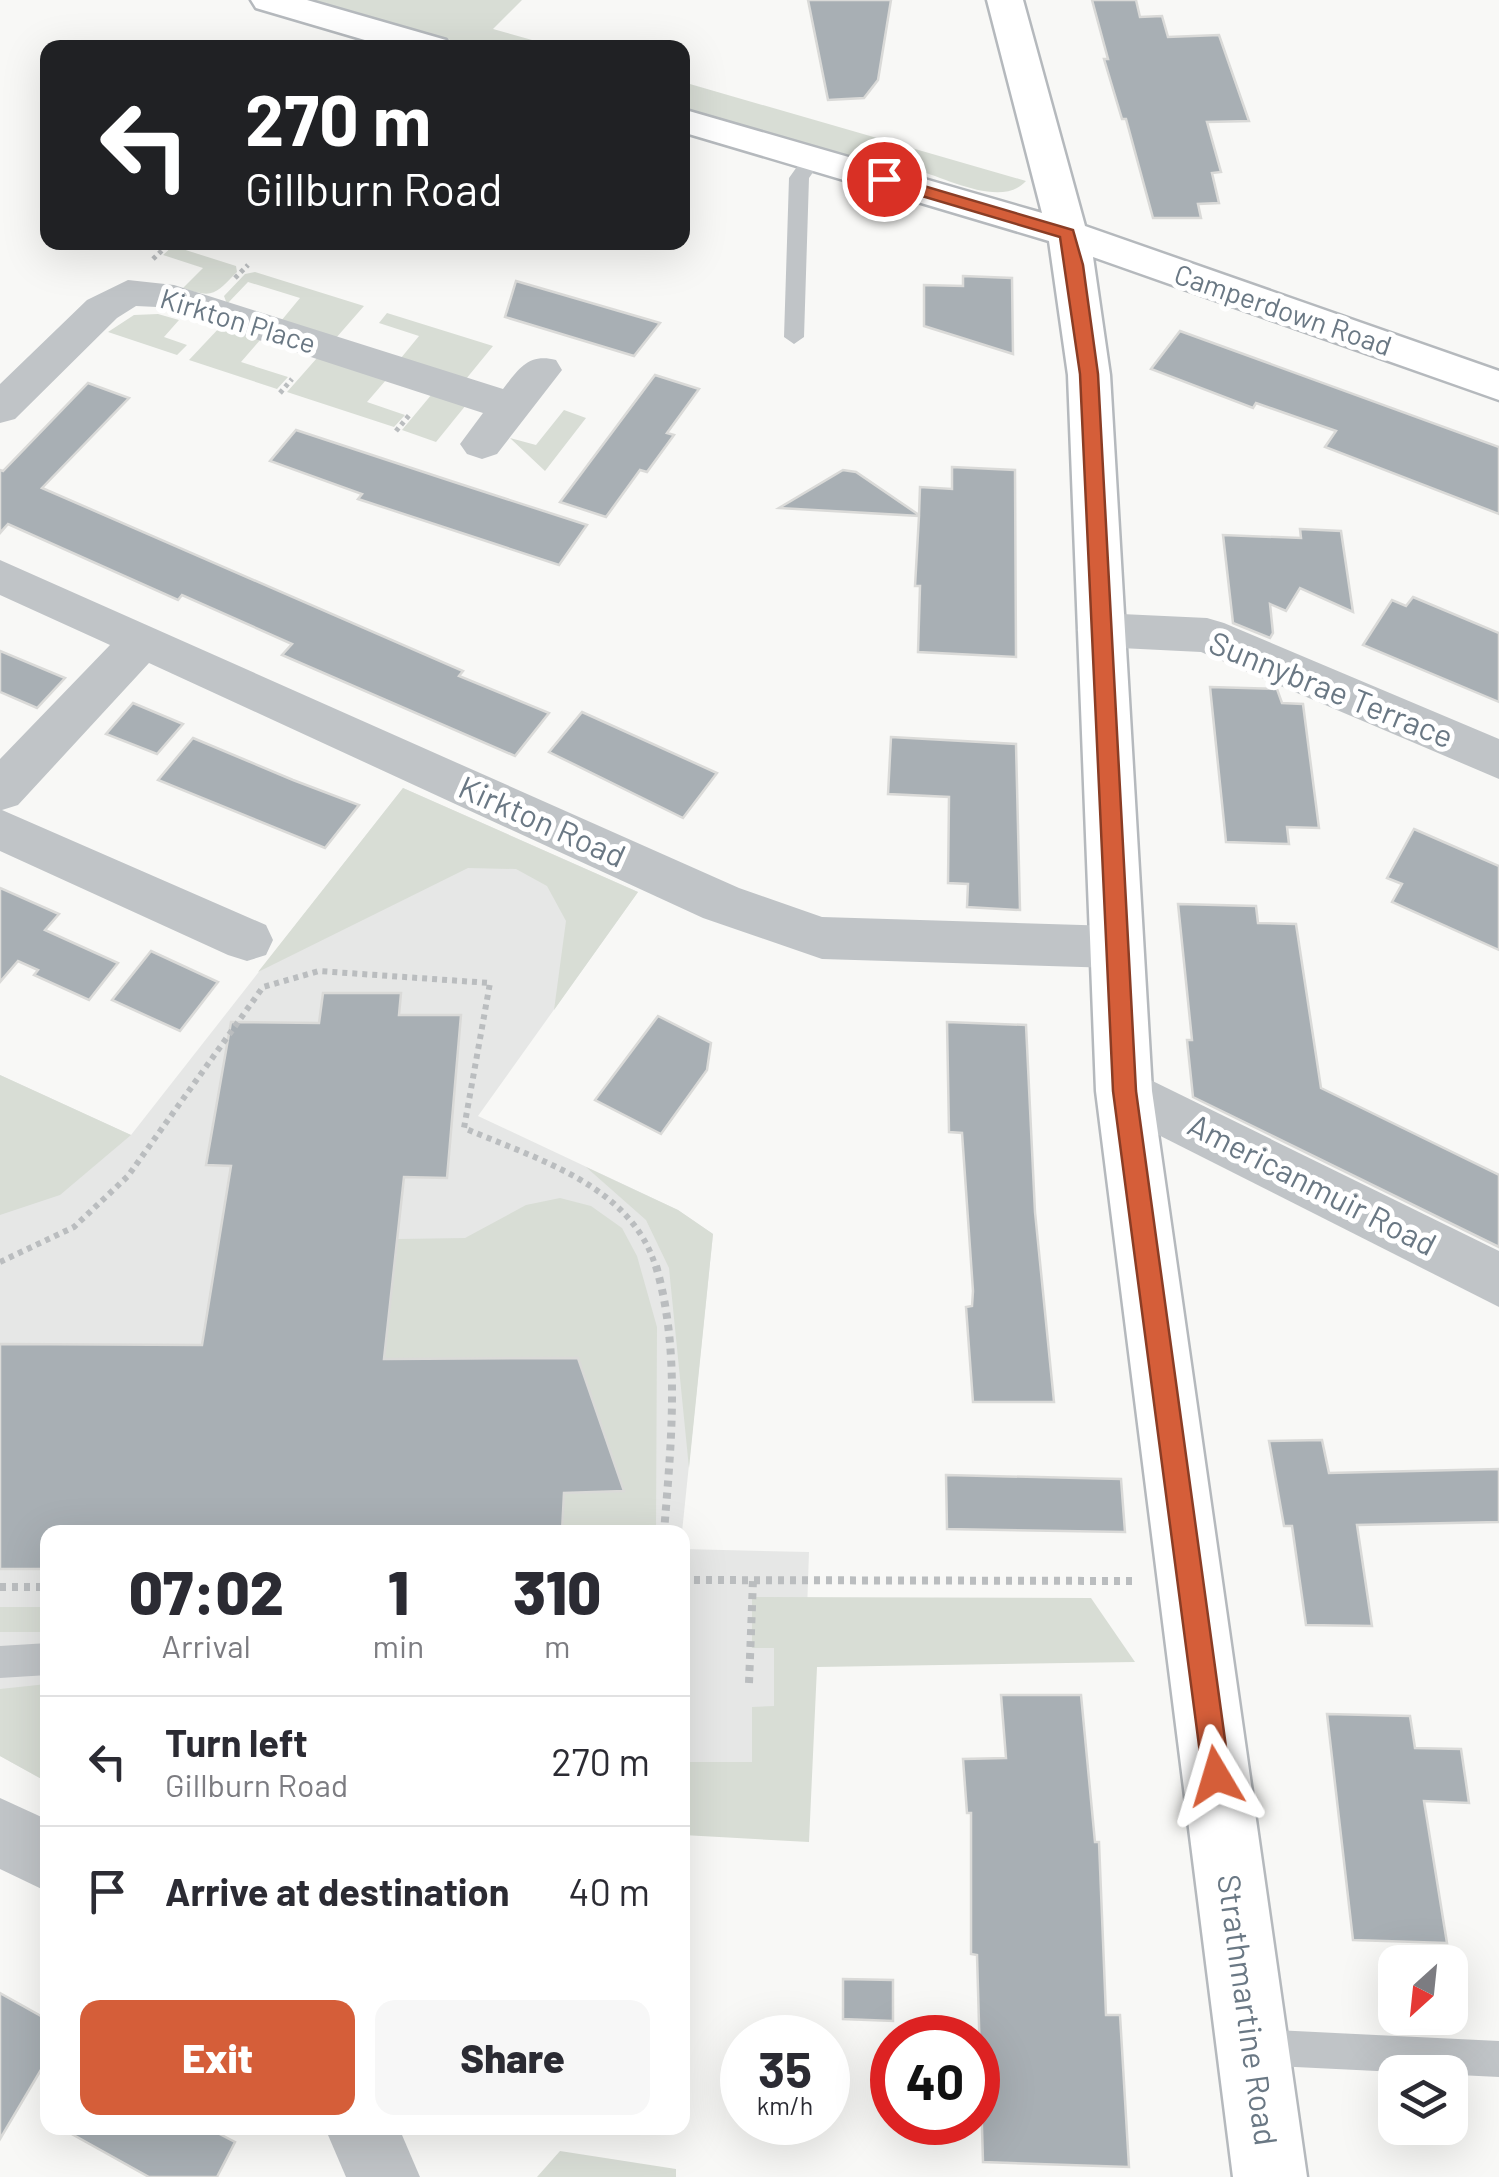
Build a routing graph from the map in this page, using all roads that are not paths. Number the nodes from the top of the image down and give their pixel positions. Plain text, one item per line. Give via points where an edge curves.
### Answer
1 (270, 0) edge
2 (1006, 0) edge
3 (405, 40) edge
4 (690, 122) edge
5 (813, 158) junction
6 (1068, 234) junction
7 (794, 338) dead end
8 (541, 370) dead end
9 (1499, 386) edge
10 (512, 406) junction
11 (0, 409) edge
12 (482, 444) dead end
13 (0, 576) edge
14 (1100, 630) junction
15 (142, 640) junction
16 (1499, 760) edge
17 (0, 791) edge
18 (0, 829) edge
19 (247, 940) dead end
20 (1114, 946) junction
21 (1124, 1091) junction
22 (1499, 1280) edge
23 (40, 1659) edge
24 (0, 1662) edge
25 (1252, 2047) junction
26 (1499, 2058) edge
27 (365, 2135) edge
28 (383, 2177) edge
29 (1270, 2177) edge

1 - 3 street
2 - 6 street, Strathmartine Road
4 - 5 street, Camperdown Road
5 - 6 street, Camperdown Road
5 - 7 lane via 799,178
6 - 9 street, Camperdown Road
6 - 14 street, Strathmartine Road via 1089,374
8 - 10 street
10 - 11 street, Kirkton Place via 160,294 128,293
10 - 12 street
13 - 15 street, Kirkton Road
14 - 16 street, Sunnybrae Terrace via 1207,636
14 - 20 street, Strathmartine Road
15 - 17 street
15 - 20 street, Kirkton Road via 722,904 822,938
18 - 19 street
20 - 21 street, Strathmartine Road
21 - 22 street, Americanmuir Road
21 - 25 street, Strathmartine Road
23 - 24 lane
25 - 26 lane
25 - 29 street, Strathmartine Road
27 - 28 street

